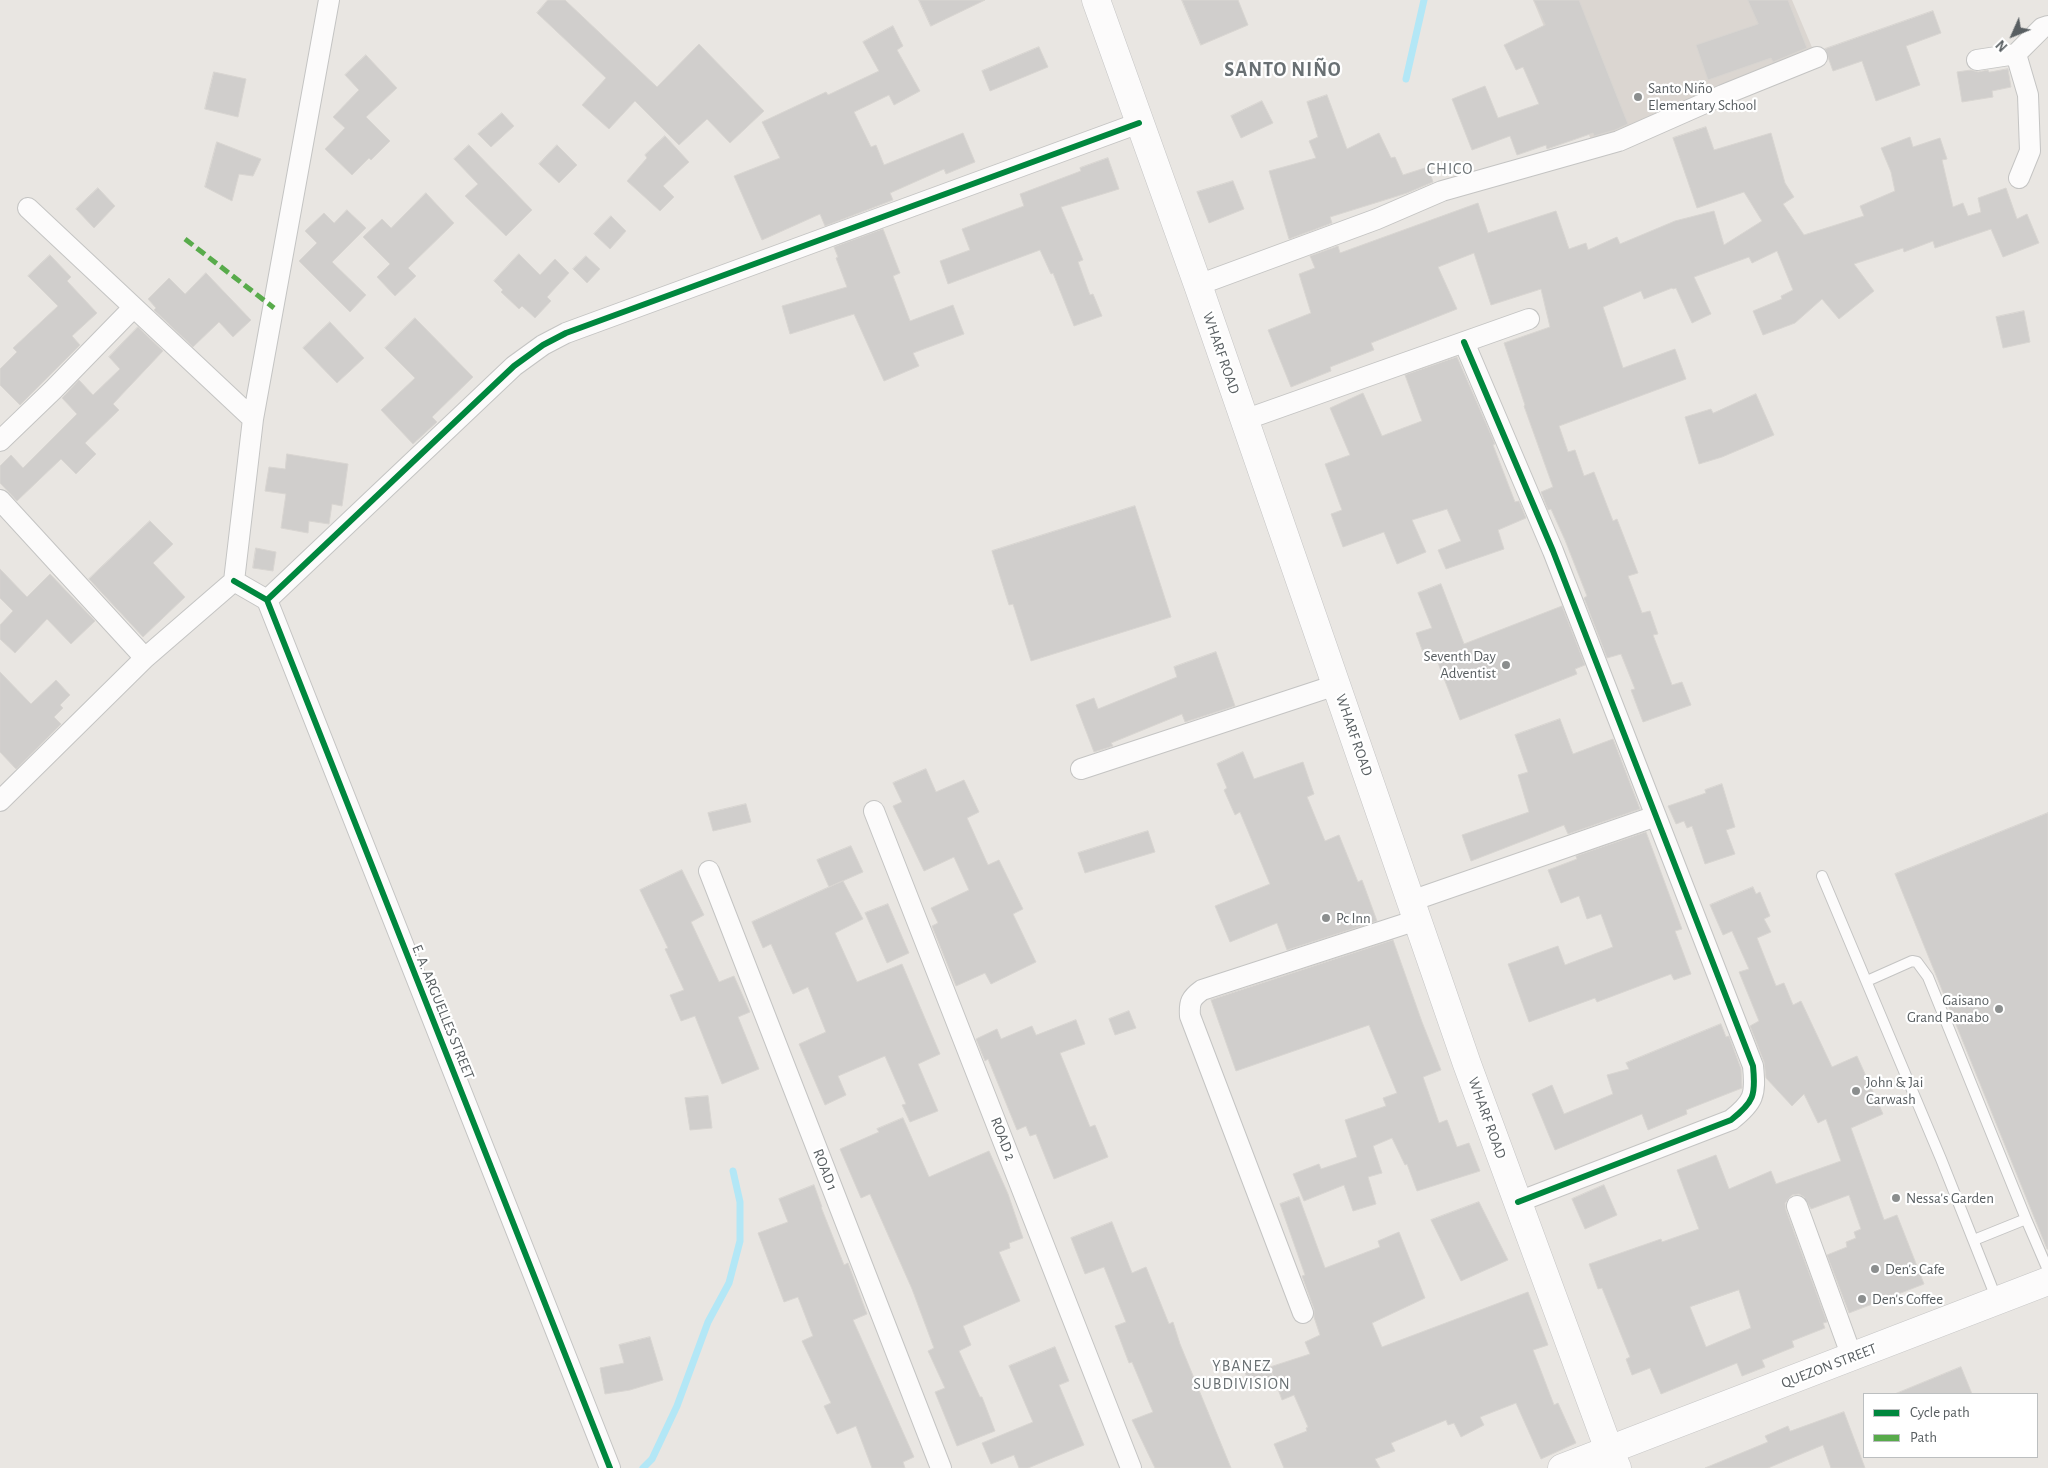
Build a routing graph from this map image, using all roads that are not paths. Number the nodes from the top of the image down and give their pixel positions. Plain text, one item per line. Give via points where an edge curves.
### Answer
1 (330, 0) edge
2 (1096, 0) edge
3 (2048, 26) edge
4 (2016, 54) junction
5 (1817, 58) dead end
6 (1976, 60) dead end
7 (1139, 123) junction
8 (2019, 178) dead end
9 (28, 208) dead end
10 (1198, 285) junction
11 (133, 308) junction
12 (1529, 319) dead end
13 (1464, 342) junction
14 (253, 419) junction
15 (1244, 420) junction
16 (0, 441) edge
17 (0, 500) edge
18 (234, 581) junction
19 (267, 600) junction
20 (145, 658) junction
21 (1336, 685) junction
22 (1081, 769) dead end
23 (0, 801) edge
24 (874, 811) dead end
25 (1656, 816) junction
26 (708, 871) dead end
27 (1822, 876) dead end
28 (1414, 911) junction
29 (1867, 981) junction
30 (1518, 1202) junction
31 (1797, 1206) dead end
32 (2026, 1219) junction
33 (1974, 1240) junction
34 (2048, 1270) edge
35 (2048, 1281) edge
36 (1997, 1301) junction
37 (1302, 1313) dead end
38 (1852, 1357) junction
39 (1613, 1459) edge
40 (610, 1468) edge
41 (942, 1468) edge
42 (1131, 1468) edge
43 (1562, 1468) edge

1 - 14 street
2 - 7 main road, WHARF ROAD
3 - 4 street
4 - 6 street
4 - 8 street via 2028,95 2030,151
5 - 10 street via 1619,140 1442,191 1377,219
7 - 10 main road, WHARF ROAD
7 - 19 street via 566,333 544,345 514,366
9 - 11 street
10 - 15 main road, WHARF ROAD
11 - 14 street
11 - 16 street
12 - 13 street
13 - 15 street
13 - 25 street via 1553,552
14 - 18 street
15 - 21 main road, WHARF ROAD
17 - 20 street
18 - 19 street
18 - 20 street
19 - 40 street, E. A. ARGUELLES STREET
20 - 23 street
21 - 22 street
21 - 28 main road, WHARF ROAD
24 - 42 street, ROAD 2
25 - 28 street
25 - 30 street via 1752,1066 1755,1088 1747,1108 1731,1120
26 - 41 street, ROAD 1
27 - 29 lane
28 - 30 main road, WHARF ROAD
28 - 37 street via 1202,990 1189,1003 1190,1016
29 - 32 lane via 1912,961 1924,969
29 - 33 lane
30 - 39 main road, WHARF ROAD
31 - 38 street
32 - 33 lane
32 - 34 lane
33 - 36 lane
35 - 36 main road, QUEZON STREET
36 - 38 main road, QUEZON STREET
38 - 39 main road, QUEZON STREET
39 - 43 main road, QUEZON STREET

